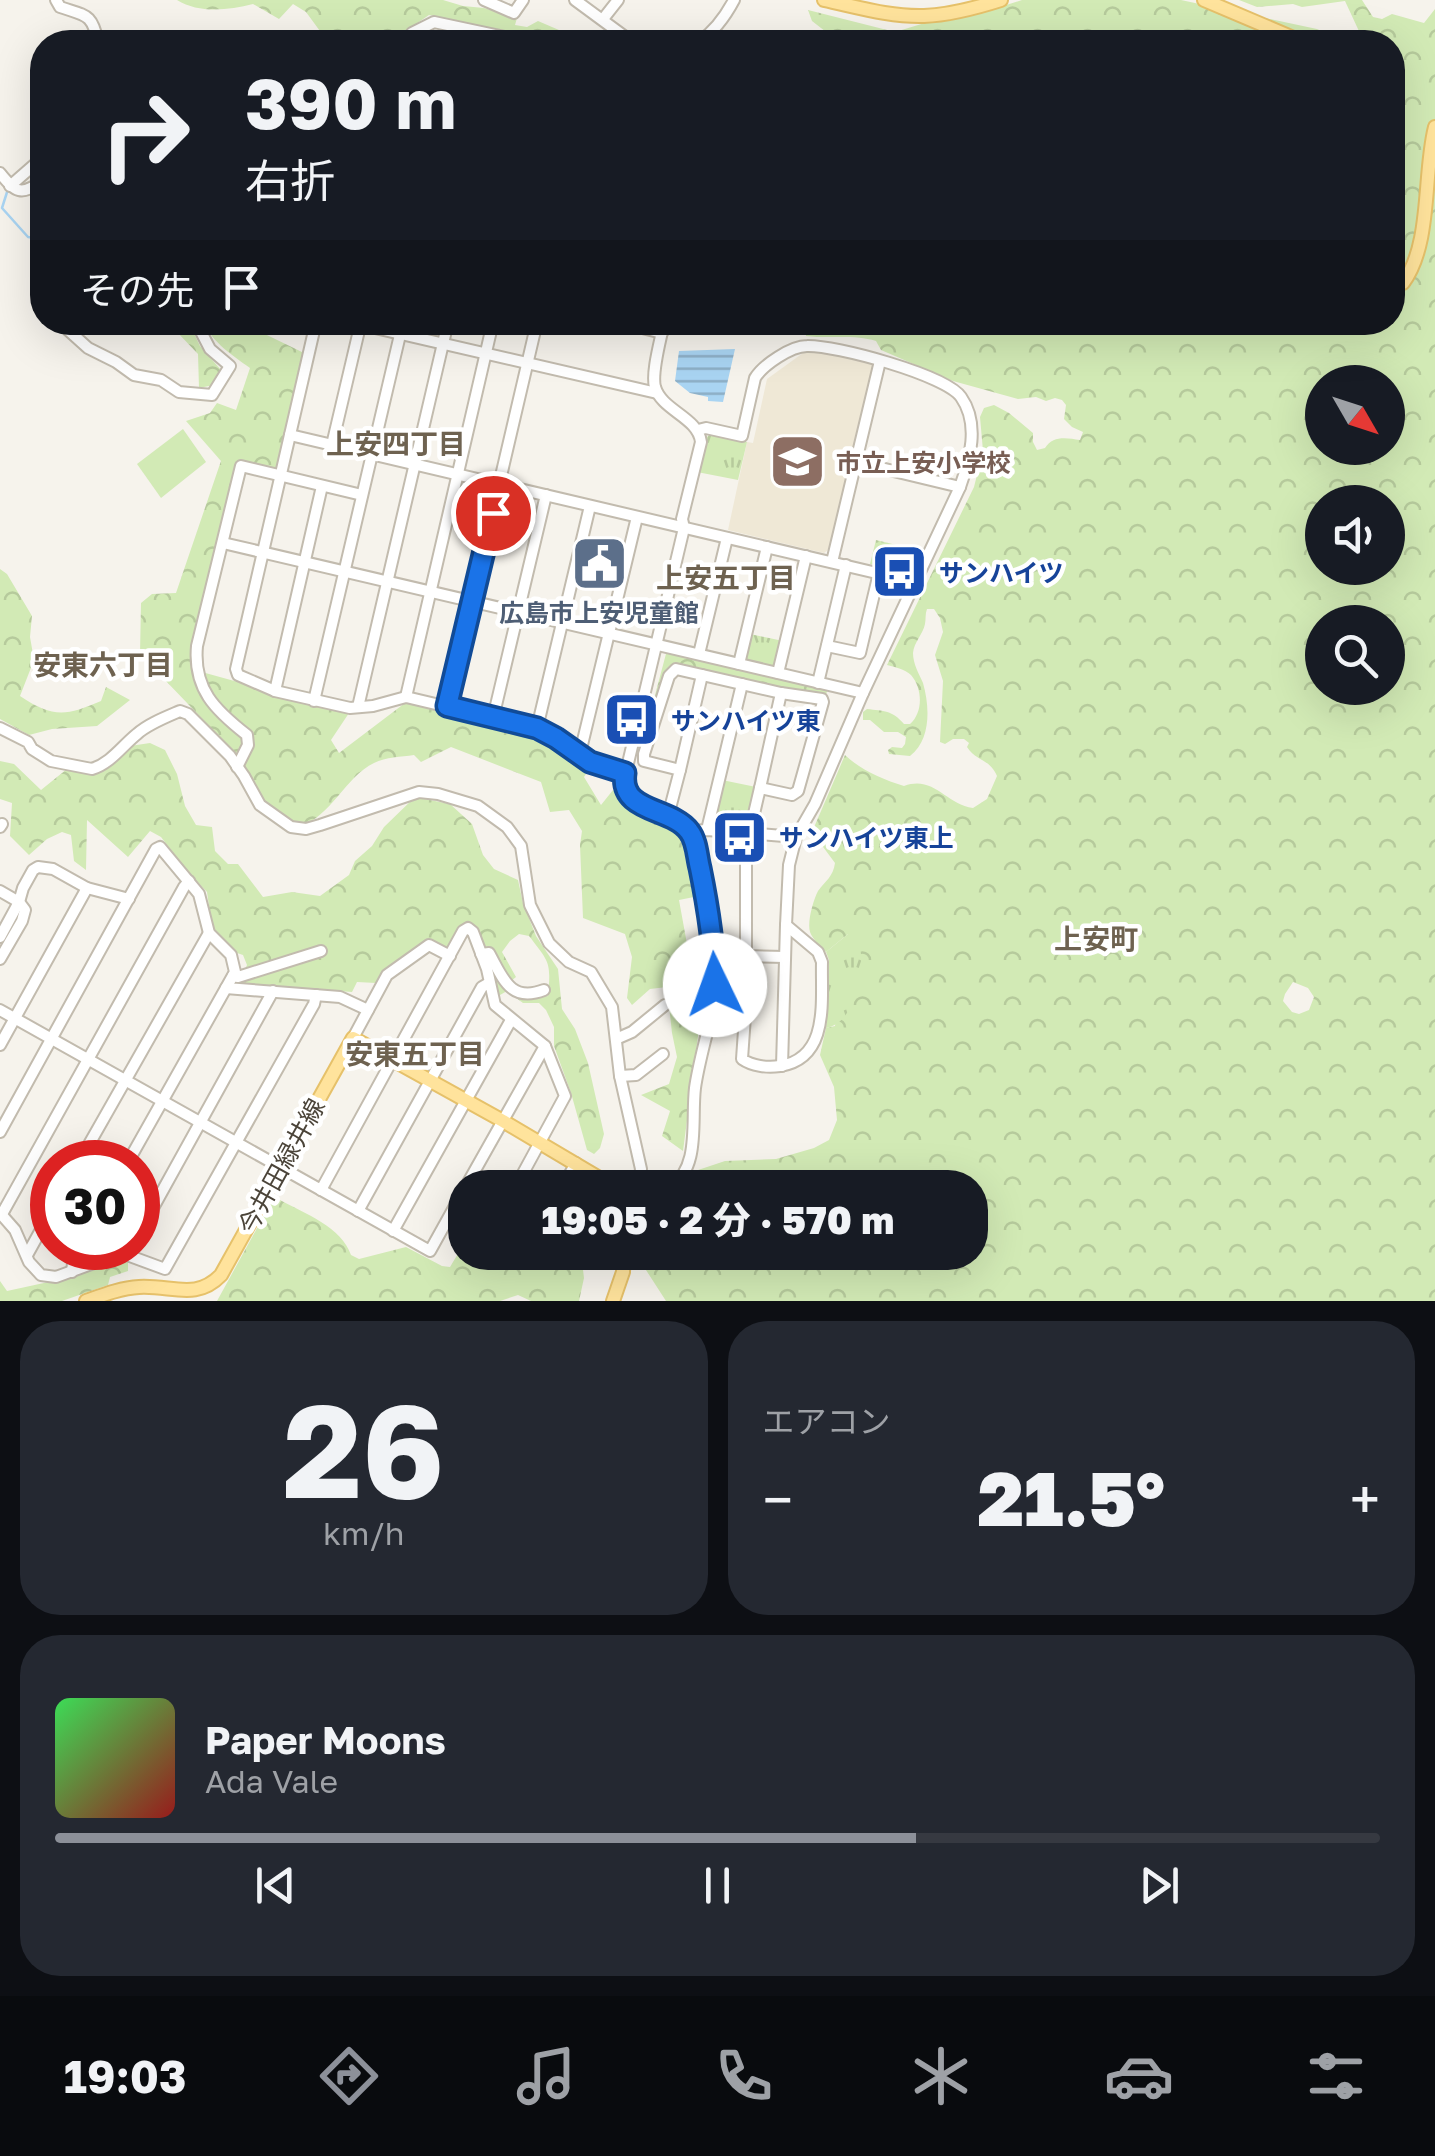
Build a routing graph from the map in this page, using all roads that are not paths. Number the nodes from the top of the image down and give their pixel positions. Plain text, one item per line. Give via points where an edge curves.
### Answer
1 (56, 0) edge
2 (484, 0) edge
3 (523, 0) edge
4 (575, 0) edge
5 (618, 0) edge
6 (734, 0) edge
7 (824, 0) edge
8 (1000, 0) edge
9 (1204, 0) edge
10 (604, 19) junction
11 (95, 30) edge
12 (418, 30) edge
13 (472, 30) edge
14 (617, 30) edge
15 (714, 30) edge
16 (1275, 30) edge
17 (1435, 126) edge
18 (30, 168) edge
19 (0, 173) edge
20 (10, 186) junction
21 (30, 190) edge
22 (1405, 280) edge
23 (72, 335) edge
24 (203, 335) edge
25 (313, 335) edge
26 (355, 335) edge
27 (400, 335) edge
28 (420, 335) edge
29 (445, 335) edge
30 (491, 335) edge
31 (534, 335) edge
32 (662, 335) edge
33 (443, 344) junction
34 (486, 354) junction
35 (880, 361) junction
36 (528, 364) junction
37 (657, 393) junction
38 (698, 430) junction
39 (290, 435) junction
40 (332, 445) junction
41 (372, 454) junction
42 (856, 462) junction
43 (415, 464) junction
44 (458, 474) junction
45 (281, 476) junction
46 (500, 484) junction
47 (322, 486) junction
48 (960, 487) junction
49 (362, 495) junction
50 (546, 495) junction
51 (590, 506) junction
52 (637, 517) junction
53 (684, 528) junction
54 (727, 538) junction
55 (222, 542) junction
56 (766, 547) junction
57 (264, 553) junction
58 (806, 556) junction
59 (304, 562) junction
60 (832, 562) junction
61 (846, 566) junction
62 (344, 572) junction
63 (878, 574) junction
64 (388, 582) junction
65 (915, 582) junction
66 (431, 592) junction
67 (472, 601) junction
68 (518, 612) junction
69 (562, 622) junction
70 (609, 633) junction
71 (656, 644) junction
72 (827, 646) junction
73 (699, 654) junction
74 (739, 664) junction
75 (778, 673) junction
76 (702, 675) junction
77 (818, 683) junction
78 (742, 684) junction
79 (275, 691) junction
80 (780, 692) junction
81 (863, 693) junction
82 (406, 697) junction
83 (314, 701) junction
84 (447, 706) junction
85 (358, 707) junction
86 (494, 718) junction
87 (0, 728) edge
88 (537, 728) junction
89 (580, 753) junction
90 (237, 766) junction
91 (680, 770) junction
92 (625, 773) junction
93 (760, 788) junction
94 (668, 816) junction
95 (689, 830) junction
96 (708, 830) junction
97 (750, 834) junction
98 (796, 837) junction
99 (190, 882) junction
100 (87, 888) junction
101 (0, 891) edge
102 (129, 899) junction
103 (19, 902) junction
104 (786, 924) junction
105 (209, 933) junction
106 (0, 937) edge
107 (321, 951) dead end
108 (482, 954) junction
109 (450, 956) junction
110 (745, 956) junction
111 (784, 958) junction
112 (0, 959) edge
113 (233, 976) junction
114 (489, 983) junction
115 (226, 988) junction
116 (544, 990) dead end
117 (273, 992) junction
118 (316, 995) junction
119 (665, 1006) dead end
120 (0, 1010) edge
121 (368, 1010) junction
122 (15, 1018) junction
123 (511, 1020) junction
124 (353, 1038) junction
125 (52, 1039) junction
126 (616, 1039) junction
127 (0, 1045) edge
128 (545, 1046) junction
129 (663, 1054) dead end
130 (88, 1060) junction
131 (393, 1060) junction
132 (782, 1066) junction
133 (620, 1076) junction
134 (125, 1081) junction
135 (430, 1081) junction
136 (466, 1100) junction
137 (162, 1102) junction
138 (503, 1121) junction
139 (199, 1122) junction
140 (0, 1132) edge
141 (92, 1140) edge
142 (140, 1140) edge
143 (539, 1142) junction
144 (236, 1143) junction
145 (576, 1163) junction
146 (280, 1168) junction
147 (475, 1170) edge
148 (524, 1170) edge
149 (572, 1170) edge
150 (587, 1170) edge
151 (642, 1170) edge
152 (686, 1170) edge
153 (321, 1190) junction
154 (160, 1194) edge
155 (358, 1211) junction
156 (1, 1213) edge
157 (448, 1225) edge
158 (393, 1231) junction
159 (30, 1250) edge
160 (27, 1255) junction
161 (160, 1266) edge
162 (77, 1270) edge
163 (623, 1270) edge
164 (72, 1272) joint
165 (86, 1301) edge
166 (614, 1301) edge

1 - 11 street via 88,16
2 - 3 street via 514,14
4 - 10 street
5 - 10 street
6 - 15 street
7 - 8 main road via 925,16
9 - 16 main road
10 - 14 street
12 - 13 street via 434,22
17 - 22 main road via 1416,258
18 - 20 street
19 - 20 street
20 - 21 street
23 - 24 street via 134,374 179,392 212,395 230,366
25 - 39 street
26 - 40 street
27 - 41 street
28 - 33 street
29 - 33 street
30 - 34 street
31 - 36 street
32 - 37 street
33 - 34 street
33 - 43 street
34 - 36 street
34 - 44 street
35 - 38 street via 796,348 759,371 742,436
35 - 42 street
35 - 48 street via 960,394 972,426
36 - 37 street
36 - 46 street
37 - 38 street
38 - 53 street
39 - 40 street
39 - 45 street
40 - 41 street
41 - 43 street
41 - 49 street
42 - 48 street
42 - 60 street
43 - 44 street
43 - 64 street
44 - 46 street
44 - 66 street
45 - 47 street
45 - 55 street via 241,466
45 - 57 street
46 - 50 street
46 - 67 street
47 - 49 street
47 - 59 street
48 - 65 street
49 - 62 street
50 - 51 street
50 - 68 street
51 - 52 street
51 - 69 street
52 - 53 street
52 - 70 street
53 - 54 street
53 - 71 street
54 - 56 street
54 - 73 street
55 - 57 street
55 - 90 street via 196,669 209,698 247,735
56 - 58 street
56 - 74 street
57 - 59 street
57 - 79 street via 236,669
58 - 60 street
58 - 75 street
59 - 62 street
59 - 79 street
60 - 61 street
61 - 63 street
61 - 72 street
62 - 64 street
62 - 83 street
63 - 65 street
63 - 72 street via 860,653
64 - 66 street
64 - 85 street
65 - 81 street
66 - 67 street
66 - 82 street
67 - 68 street
67 - 84 street
68 - 69 street
68 - 86 street
69 - 70 street
69 - 88 street
70 - 71 street
70 - 89 street
71 - 73 street
71 - 92 street
72 - 77 street
73 - 74 street
74 - 75 street
75 - 77 street
76 - 78 street
76 - 91 street
76 - 91 street via 676,668 670,676 644,754 644,761
77 - 81 street
78 - 80 street
78 - 96 street
79 - 83 street
80 - 93 street
80 - 93 street via 823,702 798,791 792,796
81 - 98 street
82 - 84 street
82 - 85 street
83 - 85 street
84 - 86 street
86 - 88 street
87 - 90 street via 51,761 92,768 139,731 180,711
88 - 89 street
89 - 92 street
90 - 126 street via 260,805 298,829 419,792 491,814 521,846 530,906 549,943 591,972 610,1000
91 - 94 street
92 - 94 street via 634,801
93 - 97 street
94 - 95 street
95 - 96 street
95 - 152 street via 712,932 715,985
96 - 97 street
97 - 98 street
97 - 110 street
98 - 104 street
99 - 102 street via 156,849
99 - 105 street via 200,894
99 - 130 street
100 - 102 street
100 - 103 street via 38,867
100 - 122 street
101 - 103 street
102 - 125 street
103 - 106 street
103 - 112 street via 22,921
104 - 111 street
104 - 132 street via 818,952 821,1009 810,1051
105 - 113 street via 231,956
105 - 134 street
107 - 113 street
108 - 109 street via 468,928
108 - 114 street
108 - 116 street via 489,953 520,994
109 - 121 street via 429,945 387,975
109 - 131 street
110 - 111 street
110 - 132 street via 742,1059
111 - 132 street
113 - 115 street
114 - 123 street via 495,1005
114 - 135 street
115 - 117 street
115 - 137 street
117 - 118 street
117 - 139 street
118 - 121 street
118 - 144 street
119 - 126 street
120 - 122 street
121 - 124 street
122 - 125 street
122 - 127 street
123 - 128 street
123 - 136 street
124 - 131 main road
124 - 146 main road, 今井田緑井線
125 - 130 street
125 - 140 street
126 - 133 street
128 - 138 street
128 - 143 street via 565,1096
129 - 133 street via 636,1074
130 - 134 street
130 - 156 street
131 - 135 main road
131 - 153 street
133 - 151 street
134 - 137 street
134 - 141 street
135 - 136 main road
135 - 155 street
136 - 138 main road
136 - 158 street
137 - 139 street
137 - 142 street
138 - 143 main road
138 - 147 street
139 - 144 street
139 - 154 street
143 - 145 main road
143 - 148 street
144 - 146 street
144 - 161 street via 166,1269
145 - 149 street
145 - 150 main road
146 - 153 street
146 - 165 main road, 今井田緑井線 via 212,1285 194,1292 141,1287
153 - 155 street
155 - 158 street
156 - 160 street
157 - 158 street via 430,1251
159 - 160 street
160 - 164 street via 41,1274
162 - 164 street
163 - 166 main road

